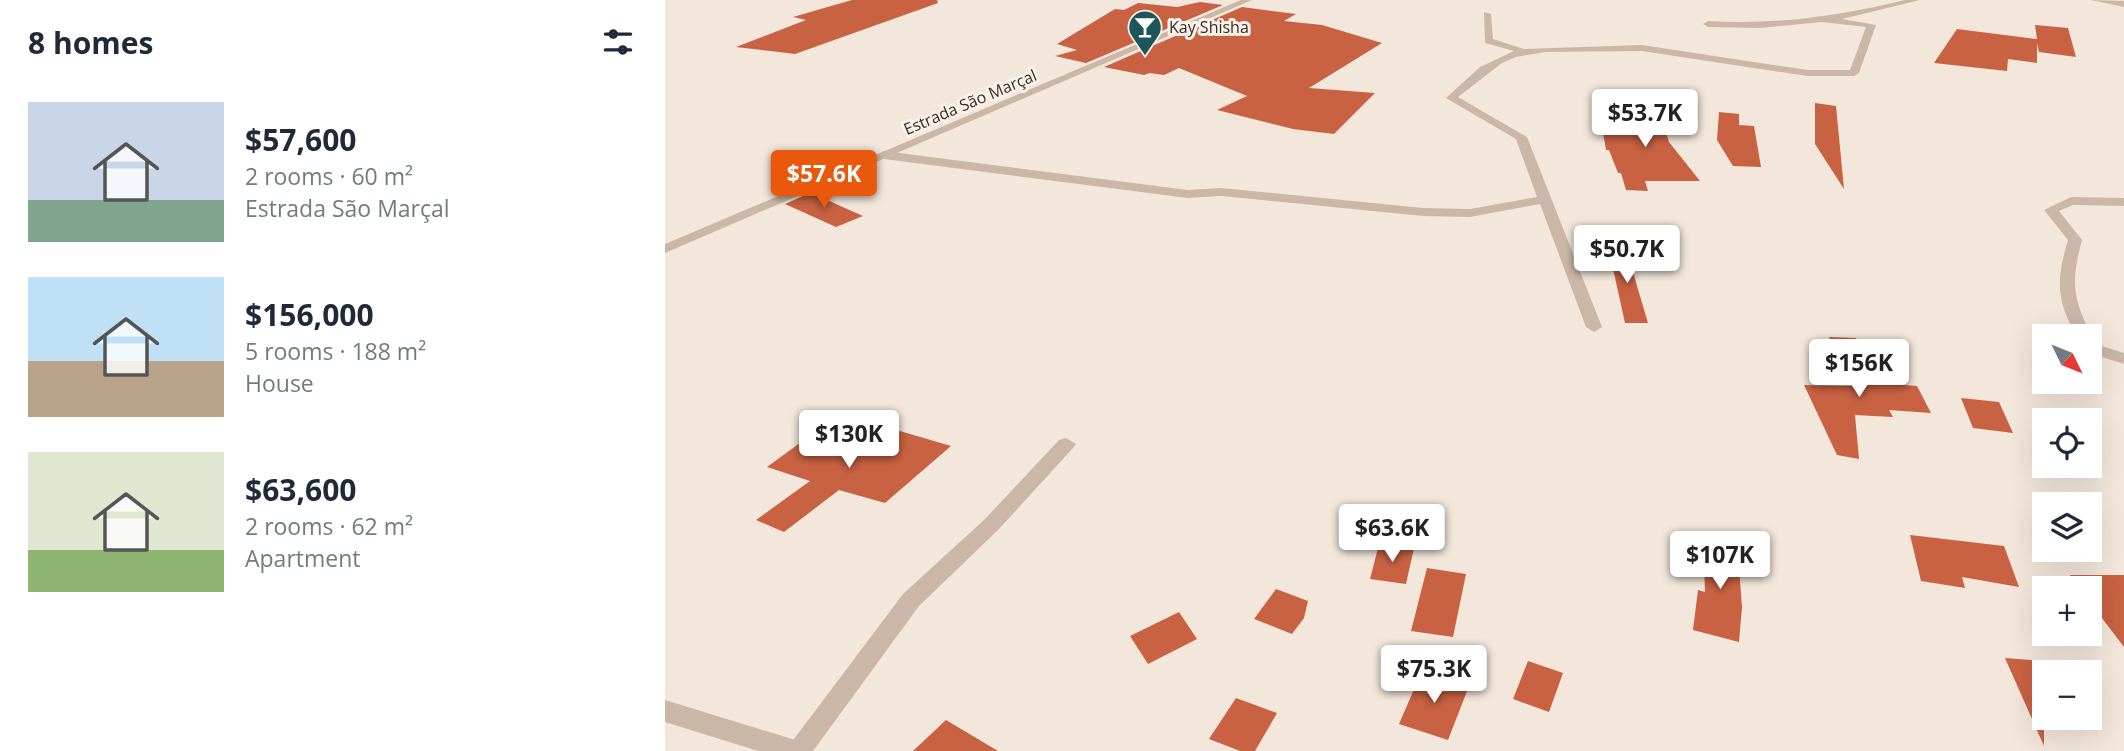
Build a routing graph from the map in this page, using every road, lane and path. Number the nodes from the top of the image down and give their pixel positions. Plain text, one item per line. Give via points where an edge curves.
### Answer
1 (1248, 0) edge
2 (1916, 0) edge
3 (2095, 0) edge
4 (2124, 4) edge
5 (1487, 14) dead end
6 (1821, 19) junction
7 (1708, 24) dead end
8 (1520, 50) junction
9 (884, 155) junction
10 (1546, 198) junction
11 (2124, 202) edge
12 (665, 249) edge
13 (2077, 324) edge
14 (1594, 327) dead end
15 (2102, 351) edge
16 (2124, 359) edge
17 (1066, 443) dead end
18 (665, 711) edge
19 (792, 751) edge
20 (798, 751) edge

1 - 9 street, Estrada São Marçal
2 - 6 street via 1860,15
3 - 4 street
5 - 8 street via 1488,41
6 - 7 street via 1749,27
6 - 8 street via 1871,25 1854,73 1807,73 1642,48 1622,52
8 - 10 street via 1475,73 1451,98 1521,137
9 - 10 street via 1188,194 1221,192 1423,212 1470,213
9 - 12 street, Estrada São Marçal
10 - 14 street
11 - 13 street via 2071,201 2051,210 2075,240 2064,278
15 - 16 street
17 - 20 street via 992,524 911,600
18 - 19 street

